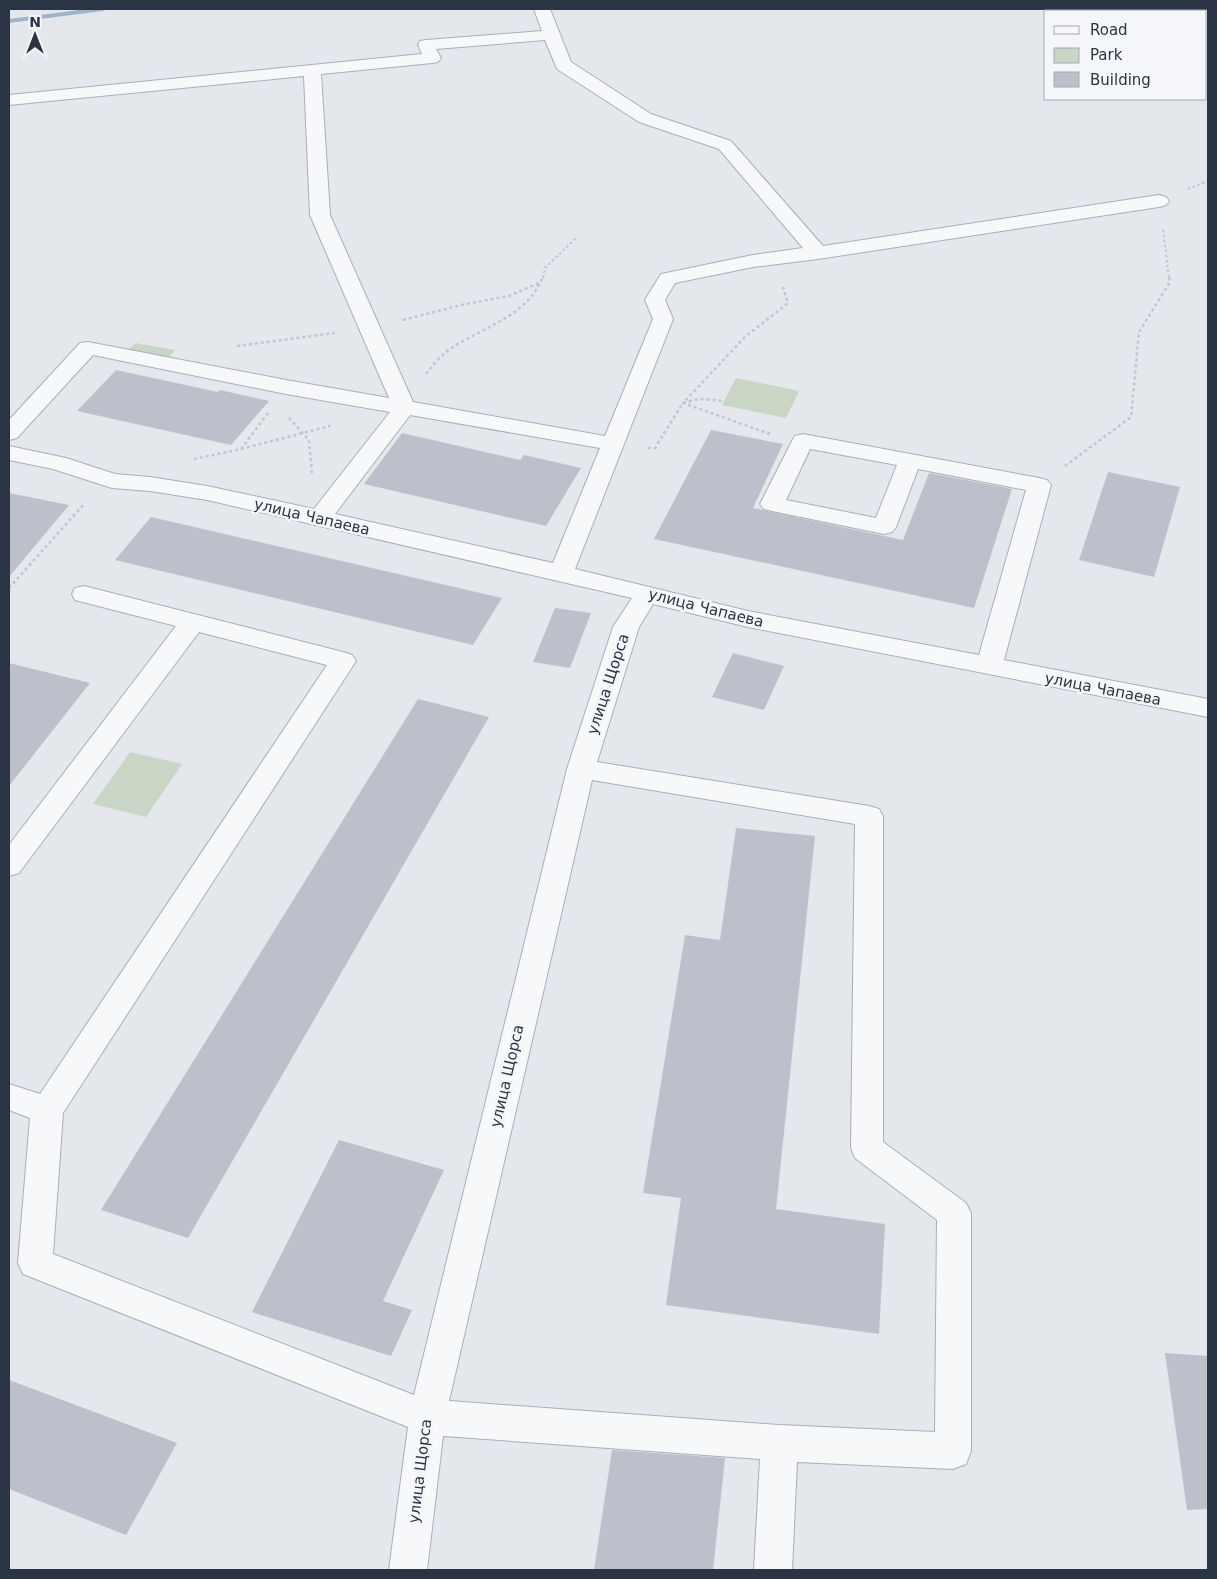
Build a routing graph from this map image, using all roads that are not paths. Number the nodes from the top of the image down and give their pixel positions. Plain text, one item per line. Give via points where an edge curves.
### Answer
1 (542, 9) edge
2 (551, 35) junction
3 (312, 70) junction
4 (9, 100) edge
5 (1158, 201) road end
6 (818, 253) junction
7 (404, 408) junction
8 (9, 433) edge
9 (613, 444) junction
10 (9, 453) edge
11 (910, 461) junction
12 (317, 518) junction
13 (561, 573) junction
14 (648, 593) junction
15 (84, 594) dead end
16 (193, 622) junction
17 (989, 666) junction
18 (1208, 708) edge
19 (581, 769) junction
20 (9, 865) edge
21 (9, 1097) edge
22 (47, 1110) junction
23 (426, 1417) junction
24 (779, 1443) junction
25 (408, 1570) edge
26 (773, 1570) edge

1 - 2 street
2 - 3 street via 426,45 432,58
2 - 6 street via 563,65 645,118 725,144
3 - 4 street
3 - 7 street via 320,215
5 - 6 street
6 - 9 street via 668,278 654,300 663,319
7 - 8 street via 281,395 88,348
7 - 9 street
7 - 12 street
9 - 13 street
10 - 12 street, улица Чапаева via 58,463 107,479 207,493
11 - 11 street via 803,441 772,504 884,527
11 - 17 street via 1039,485
12 - 13 street, улица Чапаева
13 - 14 street, улица Чапаева
14 - 17 street, улица Чапаева via 748,619
14 - 19 street, улица Щорса via 626,627
15 - 16 street
16 - 20 street
16 - 22 street via 343,661
17 - 18 street, улица Чапаева
19 - 23 street, улица Щорса
19 - 24 street via 869,816 867,1148 954,1213 953,1450
21 - 22 street
22 - 23 street via 35,1263
23 - 24 street
23 - 25 street, улица Щорса
24 - 26 street

